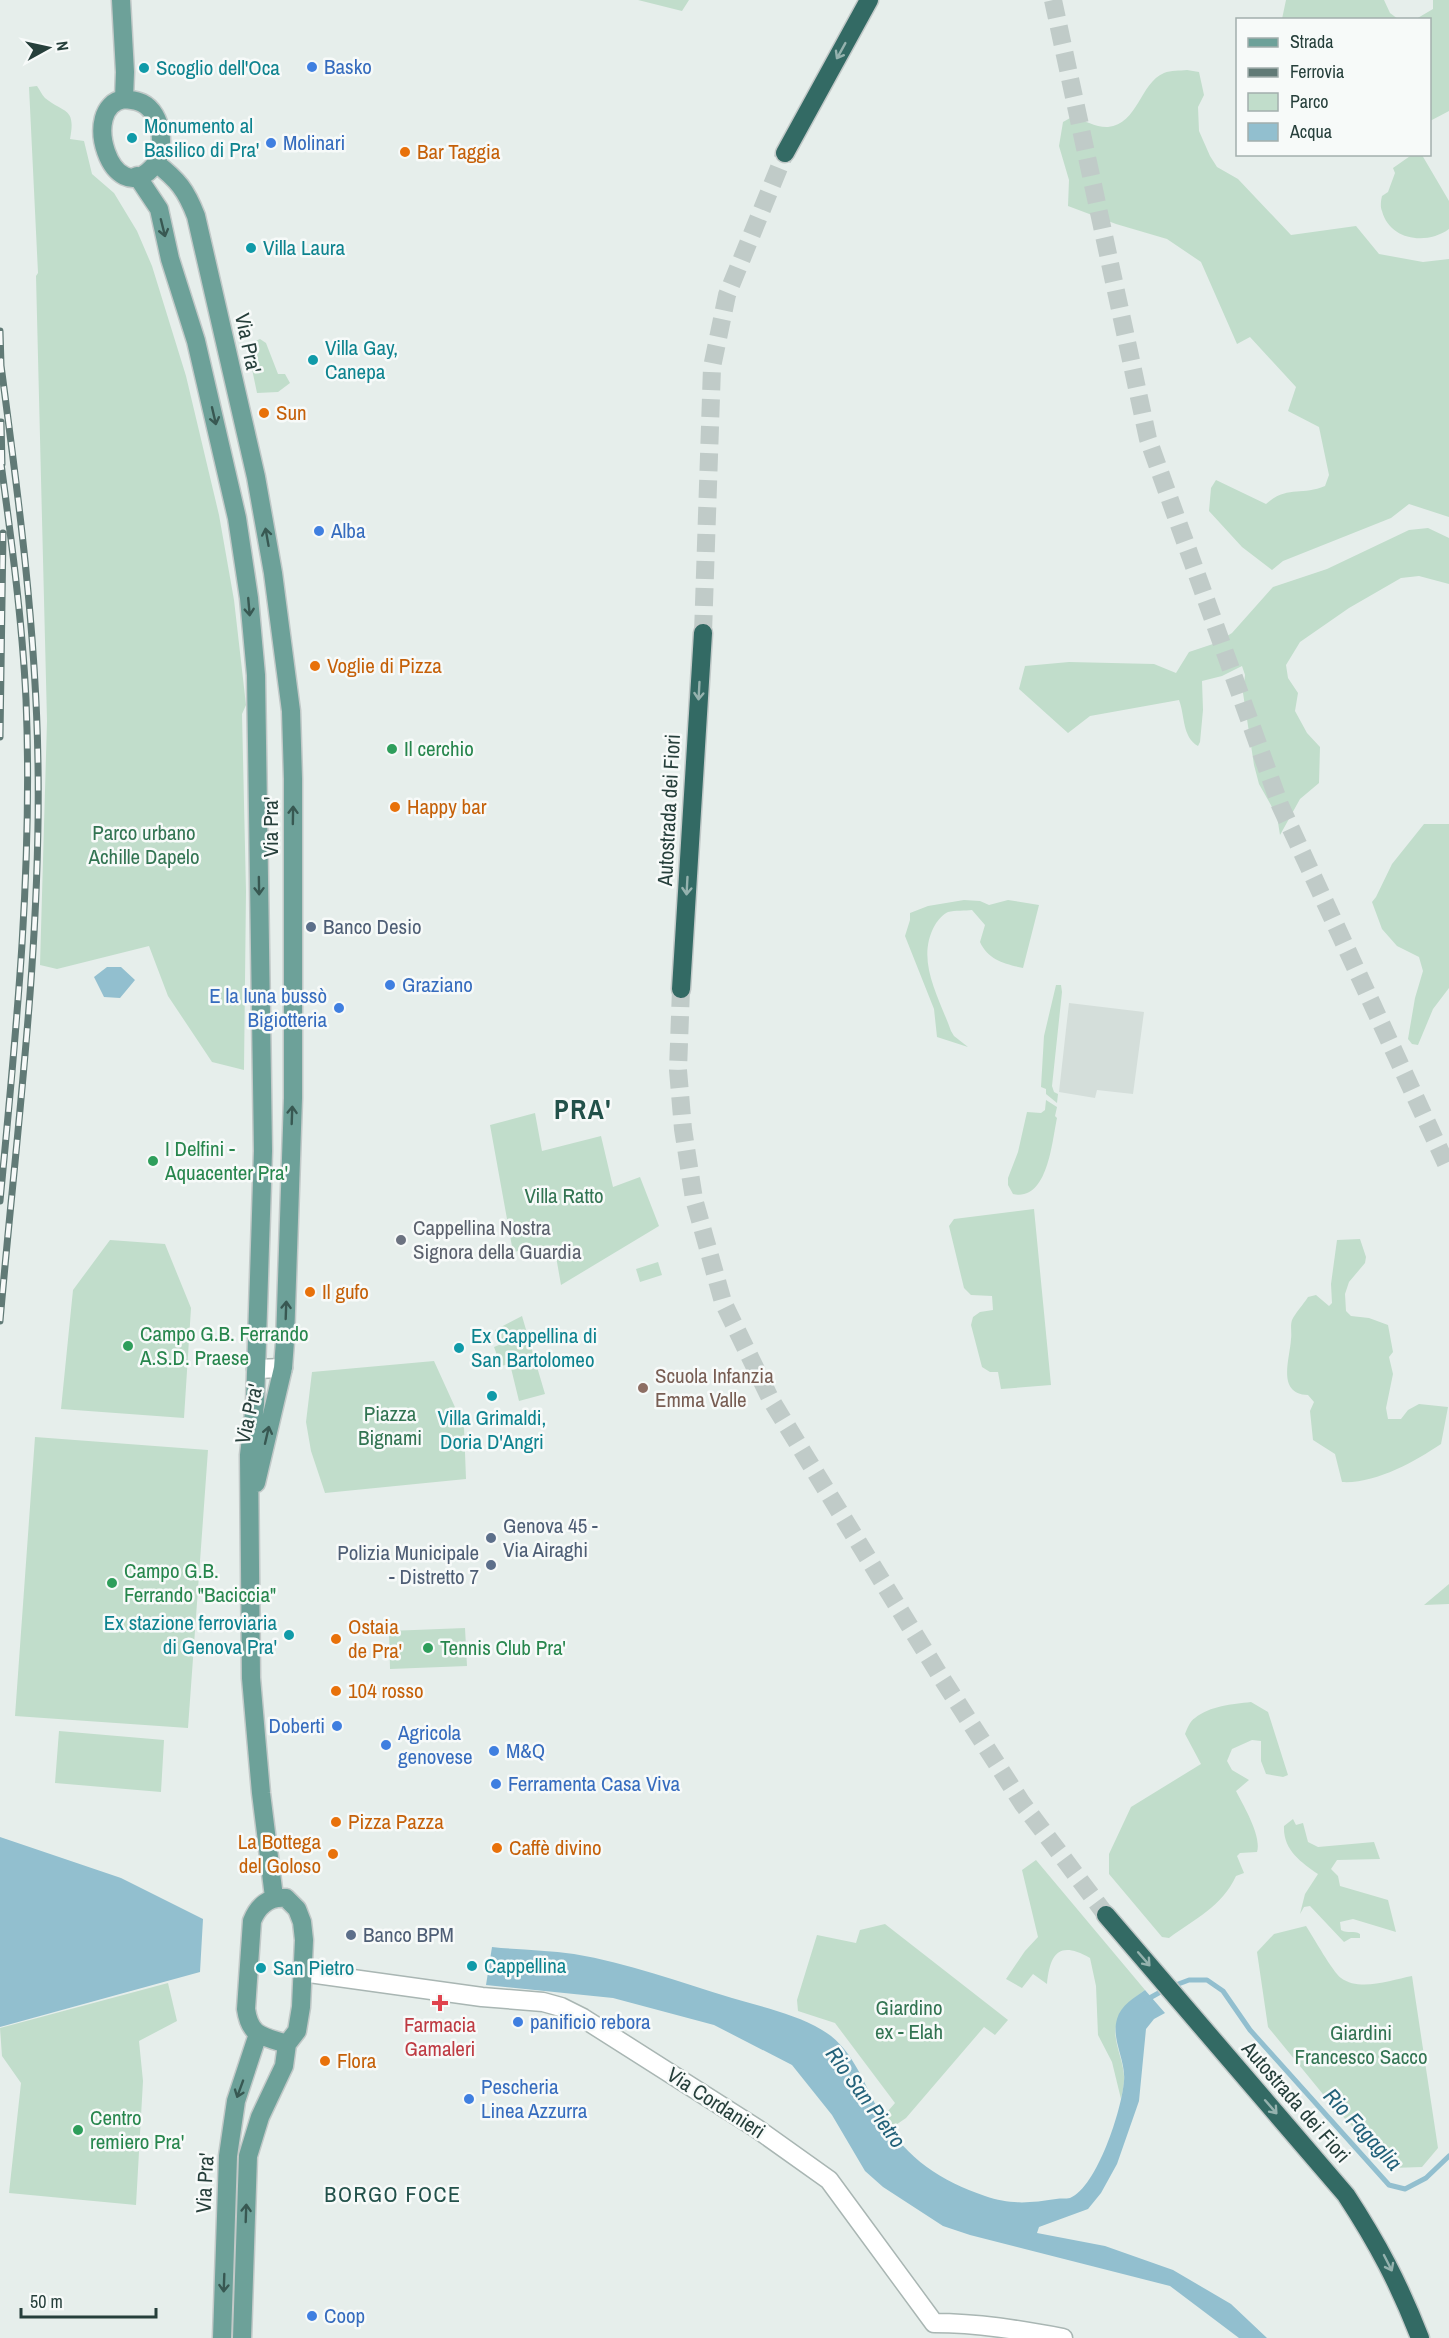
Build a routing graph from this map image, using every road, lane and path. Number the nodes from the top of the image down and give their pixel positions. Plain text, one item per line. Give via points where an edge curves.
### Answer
1 (121, 0) edge
2 (869, 0) edge
3 (124, 99) junction
4 (785, 153) tunnel mouth
5 (156, 163) junction
6 (137, 176) junction
7 (703, 633) tunnel mouth
8 (681, 989) tunnel mouth
9 (283, 1368) junction
10 (256, 1369) junction
11 (249, 1512) junction
12 (274, 1897) junction
13 (1106, 1915) tunnel mouth
14 (302, 1972) junction
15 (258, 2034) junction
16 (287, 2044) junction
17 (222, 2338) edge
18 (242, 2338) edge
19 (1063, 2338) edge
20 (1420, 2338) edge

1 - 3 main road
2 -> 4 highway
3 - 5 main road via 143,103 152,112 162,146
3 - 6 main road via 105,112 107,155 118,173
5 - 6 main road
9 -> 5 main road, Via Pra' via 293,1098 291,711 256,477 196,216 186,192
6 -> 10 main road, Via Pra' via 159,209 196,341 237,518 249,598 256,675 263,1151
7 -> 8 highway, Autostrada dei Fiori
9 - 10 street
11 -> 9 main road, Via Pra'
10 - 11 main road, Via Pra'
11 - 12 main road, Via Pra' via 251,1688
12 - 14 main road, Via Pra' via 286,1898 297,1909 302,1922
12 - 15 main road via 257,1908 250,1936 246,2009 248,2022
13 -> 20 highway, Autostrada dei Fiori via 1346,2195 1402,2290
14 - 16 main road, Via Pra' via 297,2031
14 - 19 street, Via Cordanieri via 561,2007 736,2115 829,2180 934,2324 997,2326
15 - 16 main road
15 -> 17 main road, Via Pra' via 236,2101 228,2156
18 -> 16 main road, Via Pra' via 248,2156 260,2117 284,2066

